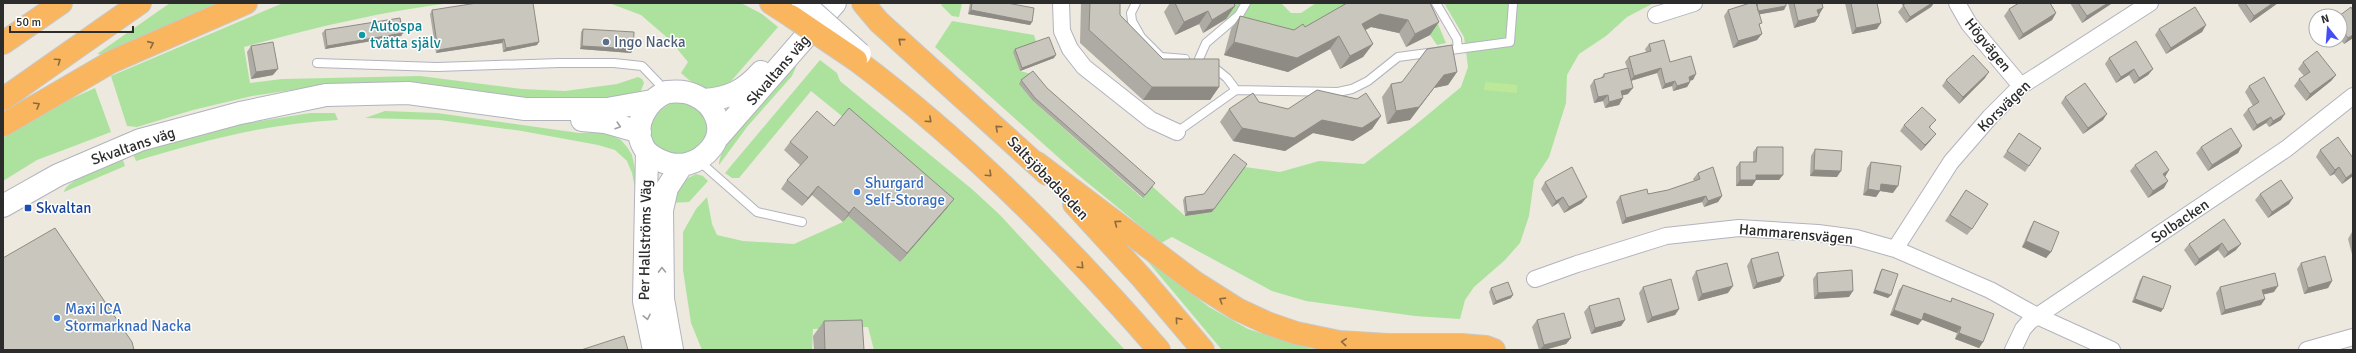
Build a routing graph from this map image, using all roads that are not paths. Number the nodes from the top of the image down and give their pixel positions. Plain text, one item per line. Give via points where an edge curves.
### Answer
1 (61, 3) edge
2 (140, 3) edge
3 (771, 3) edge
4 (820, 3) edge
5 (835, 3) edge
6 (854, 3) edge
7 (863, 3) edge
8 (1061, 3) edge
9 (1136, 3) edge
10 (1246, 3) edge
11 (1436, 3) edge
12 (1513, 3) edge
13 (1694, 3) edge
14 (1957, 3) edge
15 (2150, 3) edge
16 (243, 4) edge
17 (797, 9) edge
18 (1656, 15) dead end
19 (879, 22) junction
20 (3, 43) edge
21 (1458, 49) junction
22 (1199, 59) junction
23 (317, 63) dead end
24 (2021, 86) junction
25 (1236, 90) junction
26 (2353, 96) edge
27 (660, 97) junction
28 (3, 99) edge
29 (703, 100) junction
30 (525, 109) junction
31 (3, 125) edge
32 (640, 132) junction
33 (1177, 132) joint
34 (718, 136) junction
35 (647, 152) junction
36 (690, 163) junction
37 (1037, 163) junction
38 (3, 206) edge
39 (802, 222) dead end
40 (1895, 249) junction
41 (1535, 279) dead end
42 (2037, 316) junction
43 (2353, 337) edge
44 (654, 350) edge
45 (672, 350) edge
46 (1159, 350) edge
47 (1203, 350) edge
48 (1494, 350) edge
49 (2013, 350) edge
50 (2112, 350) edge
51 (2307, 350) edge

1 - 20 highway
28 -> 2 highway
3 - 17 highway
4 - 29 main road, Skvaltans väg via 742,90 718,99
5 - 34 main road, Skvaltans väg
6 - 19 main road
7 - 19 highway, Saltsjöbadsleden
8 - 33 street via 1062,31 1070,49 1084,67 1150,120
9 - 22 lane via 1131,13 1135,29 1162,56 1168,59
10 - 22 lane via 1239,15 1206,43
11 - 21 lane via 1457,39
12 - 21 lane via 1510,42
13 - 18 street
14 - 24 street, Högvägen via 1969,24
15 - 24 street, Korsvägen
31 -> 16 highway via 111,62
17 -> 46 highway, bridge via 901,93 1008,191
37 -> 19 highway, Saltsjöbadsleden
21 - 25 lane via 1398,57 1368,80 1352,89 1338,92
22 - 25 lane via 1216,68
23 - 27 lane via 437,68 614,63 642,66
24 - 40 street, Korsvägen via 1951,162
25 - 33 lane
26 - 42 street, Solbacken via 2286,150
27 - 29 main road, Skvaltans väg via 688,92
27 - 30 main road, Skvaltans väg via 607,109
27 - 32 main road via 642,117
29 - 34 main road via 719,124
30 -> 32 main road, Skvaltans väg via 557,118 606,122
30 - 38 main road, Skvaltans väg via 408,94 326,95 226,117 115,149 58,175
32 - 35 main road via 643,147
34 - 36 main road, Skvaltans väg via 709,151
35 - 36 main road via 666,163
35 -> 44 main road, Per Hallströms Väg via 644,301
36 - 39 lane via 757,212
45 -> 36 main road, Per Hallströms Väg via 663,299 662,210 667,188
47 -> 37 highway, Saltsjöbadsleden via 1142,278
48 -> 37 highway via 1462,345 1339,342 1296,333 1267,323 1237,309 1196,283
40 - 41 street, Hammarensvägen via 1856,238 1739,228 1666,236
40 - 42 street, Hammarensvägen via 1990,290
42 - 49 street, Solbacken via 2023,329
42 - 50 street, Hammarensvägen
43 - 51 street

